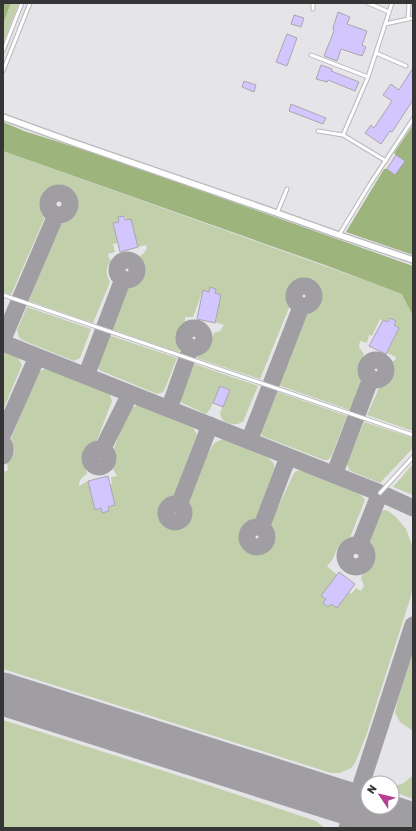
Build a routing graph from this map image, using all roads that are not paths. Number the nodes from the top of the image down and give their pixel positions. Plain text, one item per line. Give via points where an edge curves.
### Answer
1 (22, 3) edge
2 (30, 3) edge
3 (313, 3) edge
4 (368, 3) edge
5 (392, 3) edge
6 (409, 3) edge
7 (313, 8) dead end
8 (389, 12) junction
9 (413, 18) edge
10 (408, 19) junction
11 (385, 24) junction
12 (3, 51) edge
13 (376, 53) junction
14 (311, 55) dead end
15 (406, 66) dead end
16 (3, 71) edge
17 (368, 76) junction
18 (3, 117) edge
19 (413, 119) edge
20 (318, 131) dead end
21 (343, 135) junction
22 (386, 161) junction
23 (287, 189) dead end
24 (277, 212) junction
25 (339, 235) junction
26 (413, 260) edge
27 (3, 296) edge
28 (413, 435) edge
29 (413, 457) edge
30 (380, 493) dead end

1 - 12 lane
2 - 16 lane
3 - 7 lane
4 - 8 lane
5 - 8 lane
6 - 10 lane
8 - 11 lane
9 - 10 lane
10 - 11 lane
11 - 13 lane
13 - 15 lane
13 - 17 lane
14 - 17 lane
17 - 21 lane
18 - 24 street
19 - 22 lane
20 - 21 lane
21 - 22 lane
22 - 25 lane
23 - 24 lane
24 - 25 street
25 - 26 street
27 - 28 lane
29 - 30 lane

